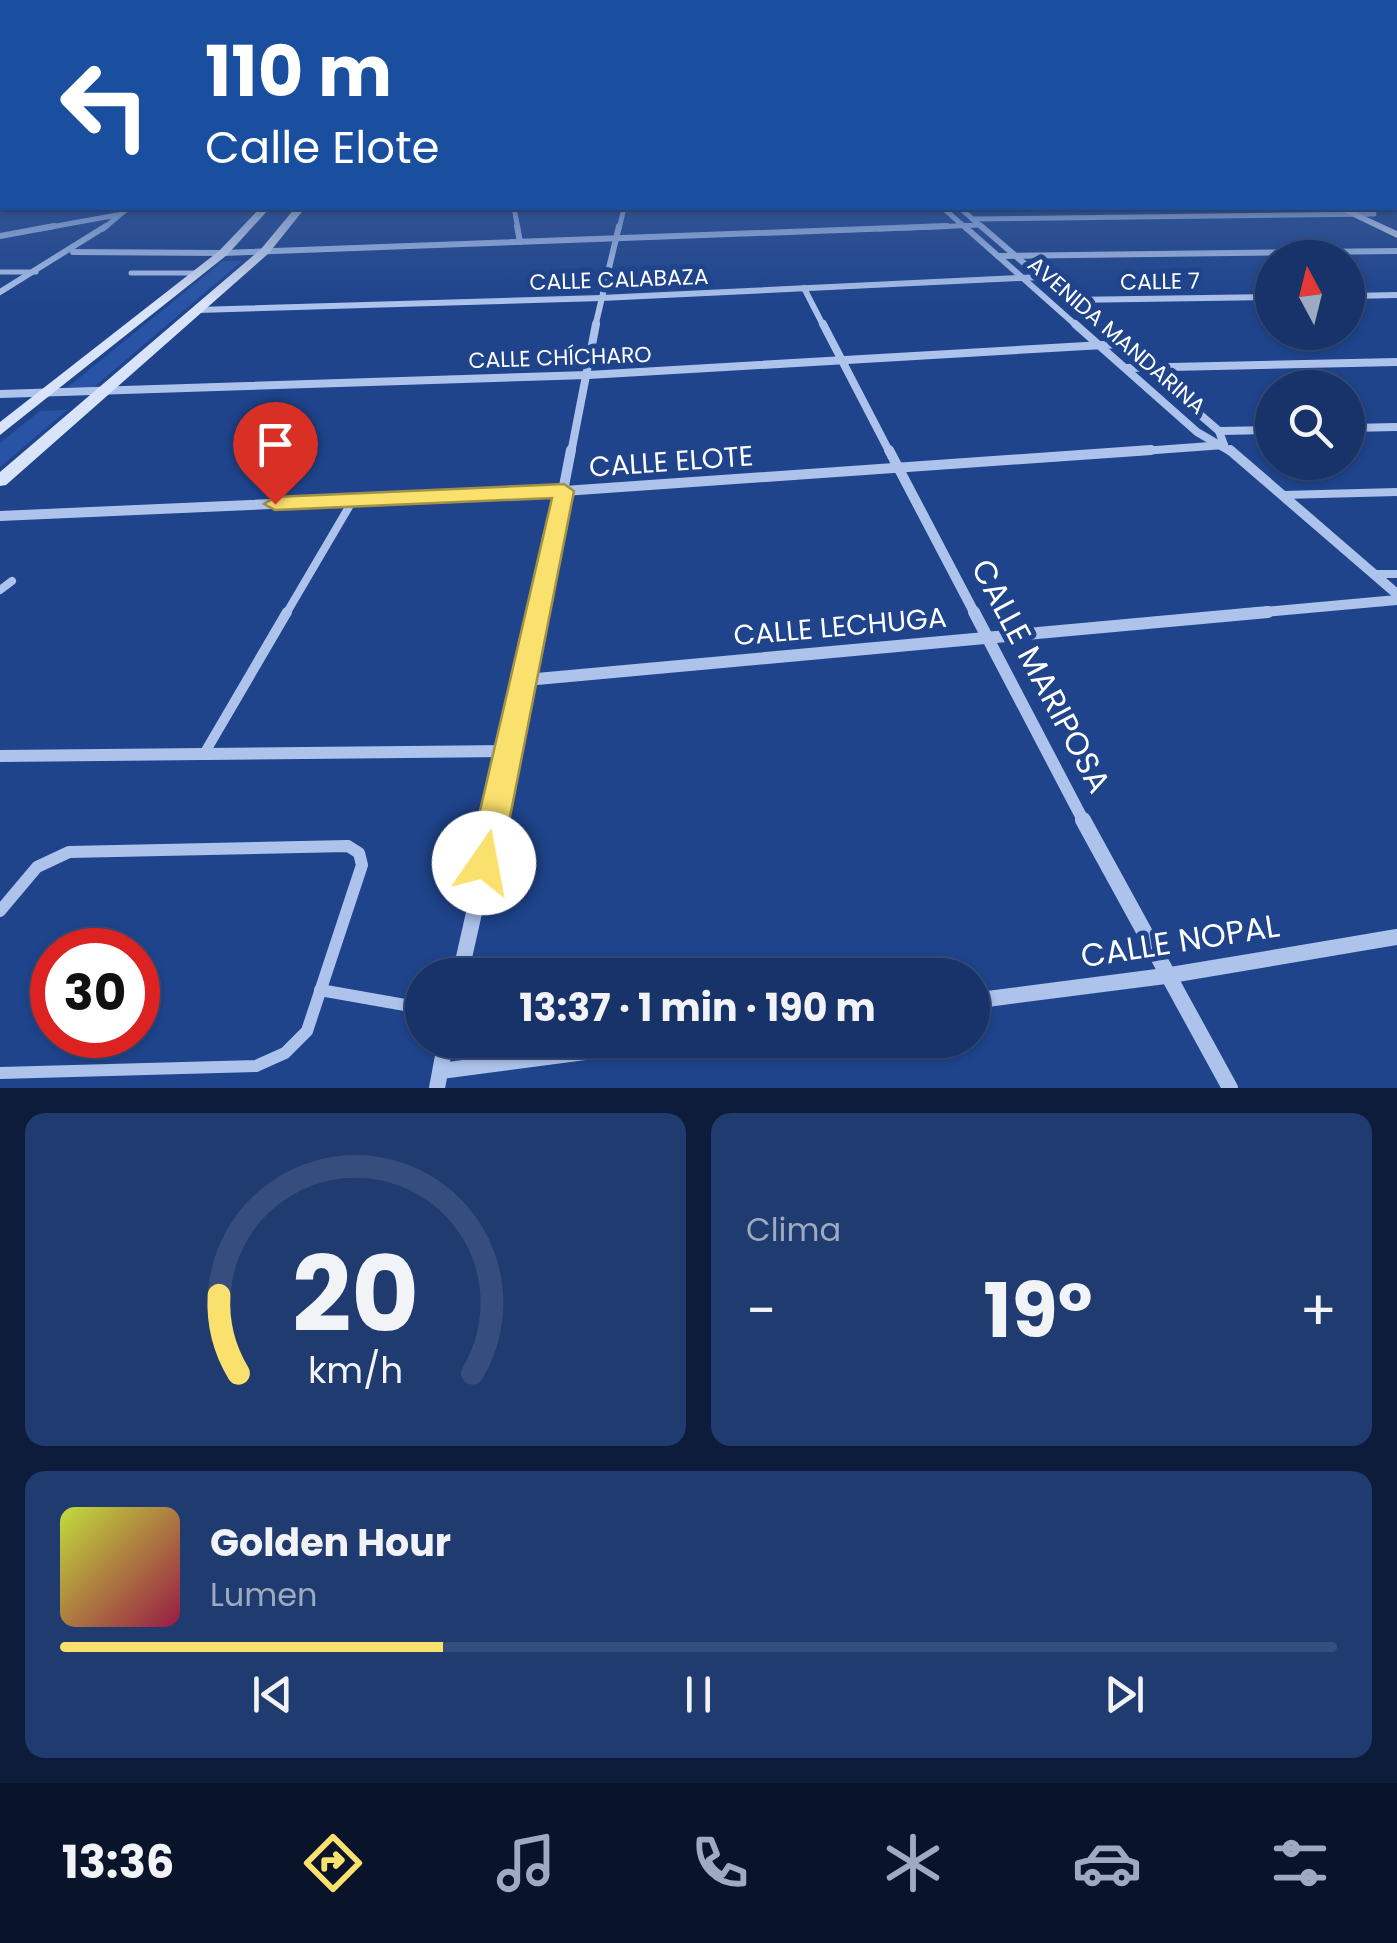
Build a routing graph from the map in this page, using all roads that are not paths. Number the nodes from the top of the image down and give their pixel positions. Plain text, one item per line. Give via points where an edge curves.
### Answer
1 (126, 210) edge
2 (263, 210) edge
3 (298, 210) edge
4 (514, 210) edge
5 (623, 210) edge
6 (945, 210) edge
7 (962, 210) edge
8 (1357, 211) edge
9 (120, 215) junction
10 (960, 222) junction
11 (976, 222) junction
12 (1397, 224) edge
13 (1397, 235) edge
14 (0, 236) edge
15 (616, 238) junction
16 (520, 242) junction
17 (265, 251) junction
18 (1397, 251) edge
19 (73, 252) junction
20 (223, 253) junction
21 (997, 256) junction
22 (1016, 256) junction
23 (0, 272) edge
24 (36, 272) junction
25 (198, 272) junction
26 (131, 273) dead end
27 (1022, 277) junction
28 (1041, 277) junction
29 (804, 288) junction
30 (0, 292) edge
31 (1397, 295) edge
32 (1365, 296) edge
33 (1255, 297) edge
34 (601, 298) junction
35 (1048, 300) junction
36 (1068, 300) junction
37 (198, 310) junction
38 (1121, 344) junction
39 (1099, 346) junction
40 (842, 361) junction
41 (1397, 362) edge
42 (1147, 366) junction
43 (1126, 368) junction
44 (588, 374) junction
45 (104, 392) junction
46 (0, 394) edge
47 (46, 394) junction
48 (1397, 427) edge
49 (1365, 428) edge
50 (0, 430) edge
51 (1255, 430) edge
52 (1220, 431) junction
53 (1224, 446) junction
54 (899, 469) junction
55 (0, 481) edge
56 (564, 491) junction
57 (1397, 492) edge
58 (1283, 496) junction
59 (353, 500) junction
60 (0, 516) edge
61 (1374, 574) junction
62 (1397, 574) edge
63 (12, 581) dead end
64 (0, 590) edge
65 (1397, 597) edge
66 (991, 638) junction
67 (526, 680) junction
68 (509, 751) junction
69 (204, 754) junction
70 (5, 756) edge
71 (0, 768) edge
72 (0, 911) edge
73 (1397, 937) edge
74 (464, 958) edge
75 (1166, 976) junction
76 (320, 990) junction
77 (990, 999) edge
78 (405, 1005) edge
79 (567, 1058) edge
80 (0, 1073) edge
81 (439, 1079) edge
82 (1230, 1088) edge

1 - 9 street
2 - 20 street
3 - 17 street
4 - 16 street
5 - 15 street
6 - 10 street, AVENIDA MANDARINA
7 - 11 street, AVENIDA MANDARINA
8 - 11 street
8 - 12 street
8 - 13 street
9 - 14 street
9 - 19 street
10 - 11 street
10 - 15 street
10 - 21 street, AVENIDA MANDARINA
11 - 22 street, AVENIDA MANDARINA
15 - 16 street
15 - 34 street
16 - 17 street
17 - 20 street
17 - 37 street
18 - 22 street
19 - 20 street
19 - 24 street
20 - 25 street
21 - 22 street
21 - 27 street, AVENIDA MANDARINA
22 - 28 street, AVENIDA MANDARINA
23 - 24 lane
24 - 30 street
25 - 26 lane
25 - 47 street
27 - 28 street, CALLE CALABAZA
27 - 29 street, CALLE CALABAZA
27 - 35 street, AVENIDA MANDARINA
28 - 36 street, AVENIDA MANDARINA
29 - 34 street, CALLE CALABAZA
29 - 40 street, CALLE MARIPOSA
31 - 32 street
33 - 36 street, CALLE 7
34 - 37 street, CALLE CALABAZA
34 - 44 street
35 - 36 street, CALLE 7
35 - 39 street, AVENIDA MANDARINA
36 - 38 street, AVENIDA MANDARINA
37 - 45 street
38 - 39 street, CALLE CHÍCHARO
38 - 42 street, AVENIDA MANDARINA
39 - 40 street, CALLE CHÍCHARO
39 - 43 street, AVENIDA MANDARINA
40 - 44 street, CALLE CHÍCHARO
40 - 54 street, CALLE MARIPOSA
41 - 42 street
42 - 43 street
42 - 52 street, AVENIDA MANDARINA
43 - 53 street, AVENIDA MANDARINA via 1198,432
44 - 45 street, CALLE CHÍCHARO
44 - 56 street
45 - 47 street, CALLE CHÍCHARO
45 - 55 street
46 - 47 street, CALLE CHÍCHARO
47 - 50 street
48 - 49 street
51 - 52 street
52 - 53 street, AVENIDA MANDARINA
53 - 54 street, CALLE ELOTE
53 - 58 street, AVENIDA MANDARINA
54 - 56 street, CALLE ELOTE
54 - 66 street, CALLE MARIPOSA
56 - 59 street, CALLE ELOTE
56 - 67 street
57 - 58 lane
58 - 61 street, AVENIDA MANDARINA
59 - 60 street, CALLE ELOTE
59 - 69 lane
61 - 62 lane
61 - 65 street, AVENIDA MANDARINA
63 - 64 lane
65 - 66 street, CALLE LECHUGA
66 - 67 street, CALLE LECHUGA
66 - 75 street, CALLE MARIPOSA
67 - 68 street
68 - 69 street
68 - 74 street
69 - 70 street
70 - 71 street
72 - 76 lane via 26,873 69,852 348,846 362,865
73 - 75 street, CALLE NOPAL
75 - 77 street, CALLE NOPAL
75 - 82 street, CALLE MARIPOSA
76 - 78 lane
76 - 80 lane via 307,1031 285,1054 256,1066
79 - 81 street

